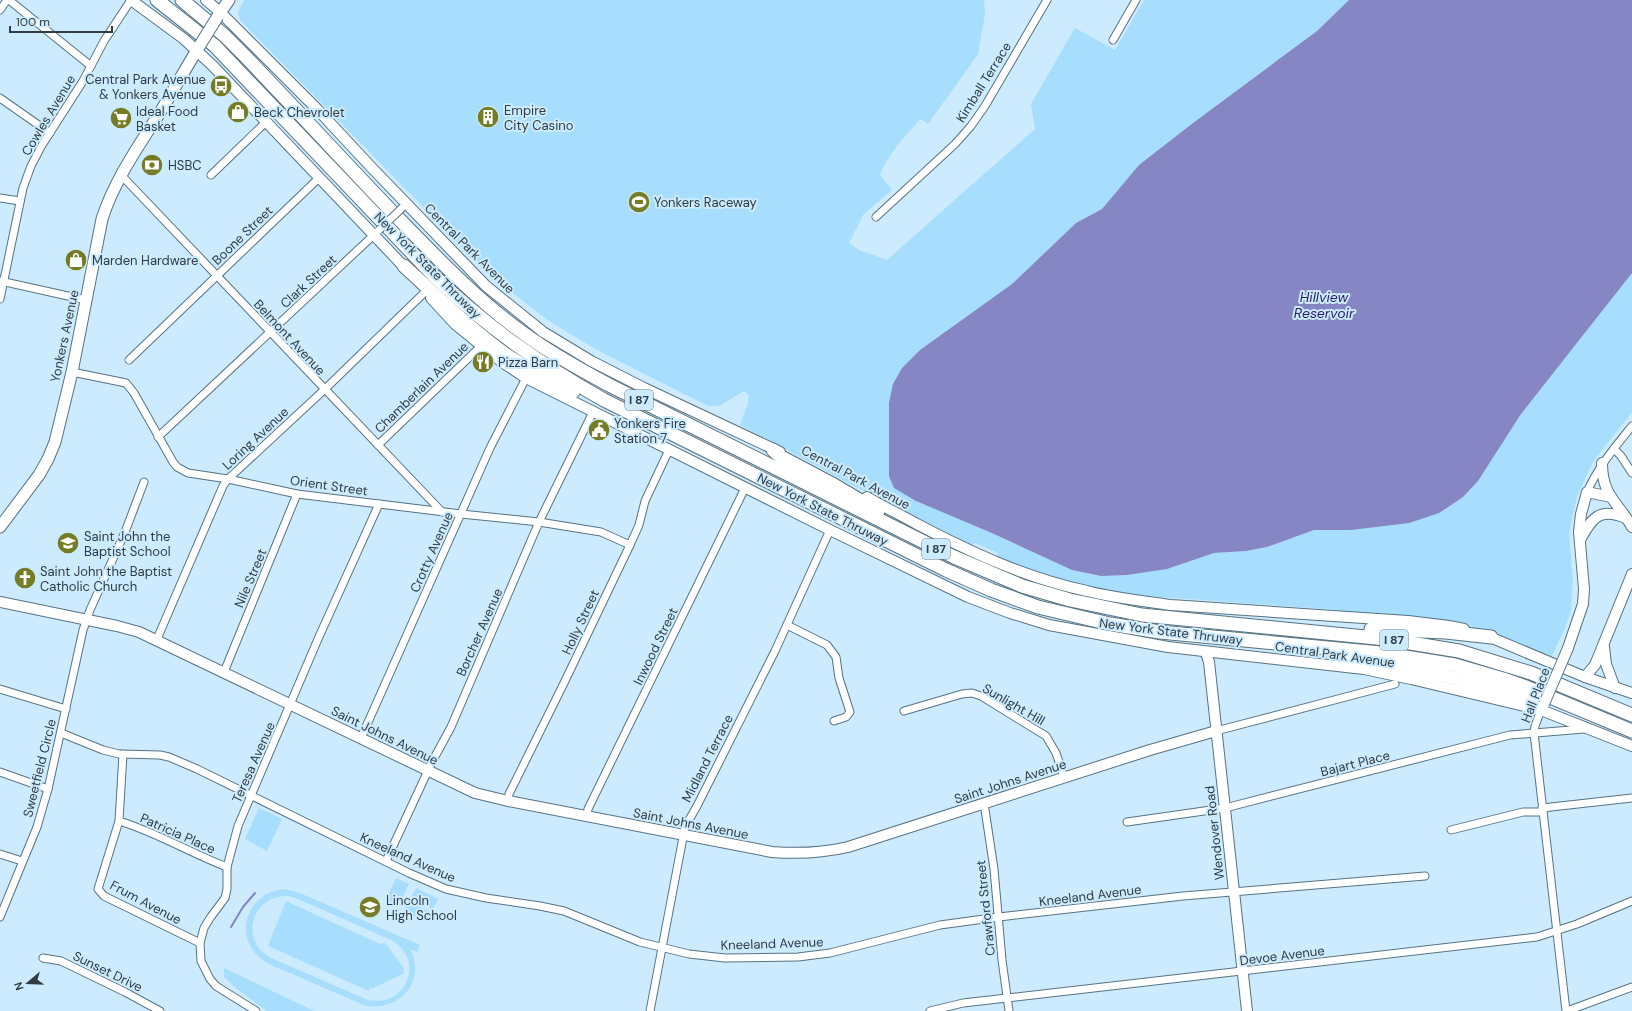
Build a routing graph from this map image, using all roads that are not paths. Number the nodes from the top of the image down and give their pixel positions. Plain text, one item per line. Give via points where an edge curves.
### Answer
1 (8, 0) edge
2 (131, 0) edge
3 (157, 0) edge
4 (182, 0) edge
5 (206, 0) edge
6 (229, 0) edge
7 (1047, 0) edge
8 (1136, 0) edge
9 (0, 10) edge
10 (219, 14) junction
11 (1113, 40) dead end
12 (198, 48) junction
13 (91, 66) junction
14 (0, 98) edge
15 (266, 122) junction
16 (50, 133) junction
17 (211, 175) dead end
18 (122, 176) junction
19 (320, 177) junction
20 (0, 198) edge
21 (20, 201) junction
22 (405, 206) junction
23 (876, 217) dead end
24 (377, 233) junction
25 (404, 266) junction
26 (216, 276) junction
27 (2, 281) edge
28 (425, 292) junction
29 (0, 300) edge
30 (86, 300) junction
31 (270, 333) junction
32 (481, 346) junction
33 (129, 360) dead end
34 (72, 372) junction
35 (526, 378) junction
36 (324, 390) junction
37 (604, 400) junction
38 (593, 412) junction
39 (1632, 426) edge
40 (158, 437) junction
41 (378, 445) junction
42 (1614, 449) junction
43 (669, 450) junction
44 (773, 450) junction
45 (1602, 464) junction
46 (1632, 473) edge
47 (228, 479) junction
48 (144, 482) dead end
49 (745, 488) junction
50 (297, 494) junction
51 (1586, 497) junction
52 (1611, 497) junction
53 (379, 504) junction
54 (442, 512) junction
55 (461, 514) junction
56 (1604, 514) junction
57 (1626, 518) junction
58 (539, 522) junction
59 (0, 527) edge
60 (1632, 527) edge
61 (896, 529) junction
62 (830, 530) junction
63 (1580, 540) junction
64 (630, 545) junction
65 (1632, 574) edge
66 (0, 602) edge
67 (87, 620) junction
68 (787, 625) junction
69 (1253, 626) junction
70 (1491, 637) junction
71 (157, 640) junction
72 (1258, 641) junction
73 (1604, 645) junction
74 (1206, 653) junction
75 (224, 672) junction
76 (1586, 677) junction
77 (1395, 684) dead end
78 (1616, 688) junction
79 (0, 689) edge
80 (1632, 693) edge
81 (291, 704) junction
82 (1543, 707) junction
83 (66, 709) junction
84 (904, 711) dead end
85 (1632, 715) edge
86 (834, 721) dead end
87 (1589, 728) junction
88 (1632, 731) edge
89 (1216, 732) junction
90 (61, 733) junction
91 (1534, 733) junction
92 (361, 738) junction
93 (1632, 746) edge
94 (123, 754) junction
95 (428, 771) junction
96 (0, 772) edge
97 (1064, 777) junction
98 (48, 789) junction
99 (250, 795) junction
100 (1632, 798) edge
101 (508, 801) junction
102 (984, 803) junction
103 (1225, 808) junction
104 (1542, 810) junction
105 (587, 816) junction
106 (119, 820) junction
107 (1127, 822) dead end
108 (1451, 830) dead end
109 (684, 835) junction
110 (0, 854) edge
111 (22, 861) junction
112 (386, 861) junction
113 (227, 867) junction
114 (1425, 876) dead end
115 (1234, 892) junction
116 (1632, 901) edge
117 (0, 917) edge
118 (998, 917) junction
119 (1556, 931) junction
120 (200, 943) junction
121 (662, 948) junction
122 (43, 958) dead end
123 (1243, 972) junction
124 (1632, 987) edge
125 (1008, 998) junction
126 (160, 1011) edge
127 (256, 1011) edge
128 (650, 1011) edge
129 (930, 1011) edge
130 (1009, 1011) edge
131 (1247, 1011) edge
132 (1567, 1011) edge

1 - 9 street
1 - 13 street
2 - 12 main road, Central Park Avenue
2 - 13 street, Cowles Avenue
3 - 37 highway, New York State Thruway / I 87 via 215,46 435,277 471,310 529,355
4 - 61 highway, New York State Thruway / I 87 via 230,40 448,269 524,334 608,385
5 - 10 main road, Central Park Avenue
6 - 10 main road, Yonkers Avenue
7 - 23 street, Kimball Terrace via 971,126
8 - 11 street
10 - 12 main road, Yonkers Avenue, bridge
10 - 22 main road, Central Park Avenue via 318,110
12 - 15 main road, Central Park Avenue
12 - 18 main road, Yonkers Avenue
13 - 16 street, Cowles Avenue
14 - 16 street
15 - 17 street
15 - 19 main road, Central Park Avenue
16 - 21 street, Cowles Avenue via 31,166
18 - 26 street, Belmont Avenue
18 - 30 main road, Yonkers Avenue via 108,199 102,219
19 - 24 main road, Central Park Avenue
19 - 26 street, Boone Street
20 - 21 street
21 - 27 street, Cowles Avenue
22 - 24 street, Clark Street, bridge
22 - 44 main road, Central Park Avenue via 486,286 542,332 591,361
24 - 25 main road, Central Park Avenue
24 - 31 street, Clark Street
25 - 28 main road, Central Park Avenue
25 - 37 highway via 469,325 514,360 580,395
26 - 31 street, Belmont Avenue
26 - 33 street, Boone Street
27 - 29 street, Cowles Avenue
27 - 30 street
28 - 32 main road, Central Park Avenue via 455,324
28 - 36 street, Loring Avenue
30 - 34 main road, Yonkers Avenue
31 - 36 street, Belmont Avenue
31 - 40 street, Clark Street
32 - 35 main road, Central Park Avenue
32 - 41 street, Chamberlain Avenue
34 - 40 street, Orient Street via 126,383
34 - 59 main road, Yonkers Avenue via 55,442 48,459
35 - 38 main road, Central Park Avenue
35 - 55 street, Crotty Avenue via 490,448
36 - 41 street, Belmont Avenue
36 - 47 street, Loring Avenue
37 - 72 highway, New York State Thruway / I 87 via 946,570 998,593 1062,614 1110,624 1160,632
38 - 43 main road, Central Park Avenue
38 - 58 street, Borcher Avenue
39 - 42 street, Hall Place
40 - 47 street, Orient Street via 177,467 188,473
41 - 54 street, Belmont Avenue
42 - 45 street, Hall Place
42 - 46 street
43 - 49 main road, Central Park Avenue
43 - 64 street, Holly Street via 645,501 639,525
44 - 61 highway via 882,514
44 - 70 main road, Central Park Avenue via 835,478 958,546 1003,566 1085,591 1171,605 1408,621 1449,626
45 - 51 street, Hall Place
45 - 52 main road via 1603,479
47 - 50 street, Orient Street
47 - 71 street, Loring Avenue
48 - 67 street, Sweetfield Circle
49 - 62 main road, Central Park Avenue
49 - 105 street, Inwood Street via 588,809
50 - 53 street, Orient Street
50 - 75 street, Nile Street
51 - 52 main road
51 - 56 main road via 1594,511
51 - 63 main road, Hall Place via 1580,522
52 - 57 main road
53 - 54 street, Orient Street
53 - 81 street, Teresa Avenue
54 - 55 street, Orient Street
55 - 58 street, Orient Street
55 - 92 street, Crotty Avenue
56 - 57 main road via 1614,513
56 - 63 main road via 1598,516
57 - 60 main road
58 - 64 street, Orient Street via 601,532
58 - 95 street, Borcher Avenue via 451,727
61 - 69 highway, New York State Thruway / I 87 via 993,575 1070,600 1142,614
62 - 68 street, Midland Terrace
62 - 74 main road, Central Park Avenue via 968,597 1010,613 1049,625
63 - 82 main road, Hall Place, bridge via 1584,597 1568,648
64 - 101 street, Holly Street via 509,794
65 - 73 main road
66 - 67 main road, Saint Johns Avenue
67 - 71 main road, Saint Johns Avenue via 132,629
67 - 83 street, Sweetfield Circle
68 - 86 street via 827,645 836,657 839,678 850,712 846,717
68 - 109 street, Midland Terrace via 685,827
69 - 70 highway via 1338,626 1451,632
69 - 85 highway, New York State Thruway / I 87 via 1386,639 1459,651 1531,673
70 - 76 main road, Central Park Avenue
71 - 75 main road, Saint Johns Avenue
72 - 82 highway via 1463,680
72 - 88 highway, New York State Thruway / I 87 via 1394,655 1455,665 1526,687
73 - 76 main road
73 - 78 main road via 1606,664
74 - 82 main road, Central Park Avenue via 1364,669
74 - 89 main road, Wendover Road
75 - 81 main road, Saint Johns Avenue
76 - 78 main road, Central Park Avenue
77 - 89 street, Saint Johns Avenue
78 - 80 main road, Central Park Avenue
79 - 83 street
81 - 92 main road, Saint Johns Avenue
81 - 99 street, Teresa Avenue
82 - 87 main road, Central Park Avenue
82 - 91 street, Hall Place
83 - 90 street, Sweetfield Circle
84 - 97 street, Sunlight Hill via 962,694 982,696 1046,736 1056,753
87 - 91 street, Bajart Place
87 - 93 main road, Central Park Avenue
89 - 97 main road, Saint Johns Avenue
89 - 103 main road, Wendover Road
90 - 94 street, Kneeland Avenue via 103,750
90 - 98 street, Sweetfield Circle
91 - 103 street, Bajart Place via 1510,735
91 - 104 street, Hall Place
92 - 95 main road, Saint Johns Avenue
94 - 99 street, Kneeland Avenue via 169,757
94 - 106 street, Frum Avenue
95 - 101 main road, Saint Johns Avenue via 470,791
95 - 112 street, Borcher Avenue
96 - 98 street
97 - 102 main road, Saint Johns Avenue
98 - 111 street, Sweetfield Circle via 37,827
99 - 112 street, Kneeland Avenue
99 - 113 street, Teresa Avenue
100 - 104 street
101 - 105 main road, Saint Johns Avenue
102 - 109 main road, Saint Johns Avenue via 824,852 772,852
102 - 118 street, Crawford Street
103 - 107 street, Bajart Place
103 - 115 main road, Wendover Road
104 - 108 street via 1523,812
104 - 119 street, Hall Place
105 - 109 main road, Saint Johns Avenue
106 - 113 street, Patricia Place via 145,829
106 - 120 street, Frum Avenue via 98,889 104,896
109 - 121 street, Midland Terrace
110 - 111 street
111 - 117 street, Sweetfield Circle
112 - 121 street, Kneeland Avenue via 446,889 564,911 640,942
113 - 120 street, Teresa Avenue via 225,898 204,928
114 - 115 street, Kneeland Avenue
115 - 118 street, Kneeland Avenue
115 - 123 main road, Wendover Road
116 - 119 street, Devoe Avenue
118 - 121 street, Kneeland Avenue via 940,925 830,953 798,957 725,958
118 - 125 street, Crawford Street
119 - 123 street, Devoe Avenue via 1537,937
119 - 132 street, Hall Place
120 - 127 street, Teresa Avenue via 201,961 210,979 216,986
121 - 128 street, Midland Terrace
122 - 126 street, Sunset Drive via 61,961
123 - 125 street, Devoe Avenue
123 - 131 main road, Wendover Road
124 - 132 street
125 - 129 street, Devoe Avenue via 963,1003
125 - 130 street, Crawford Street

